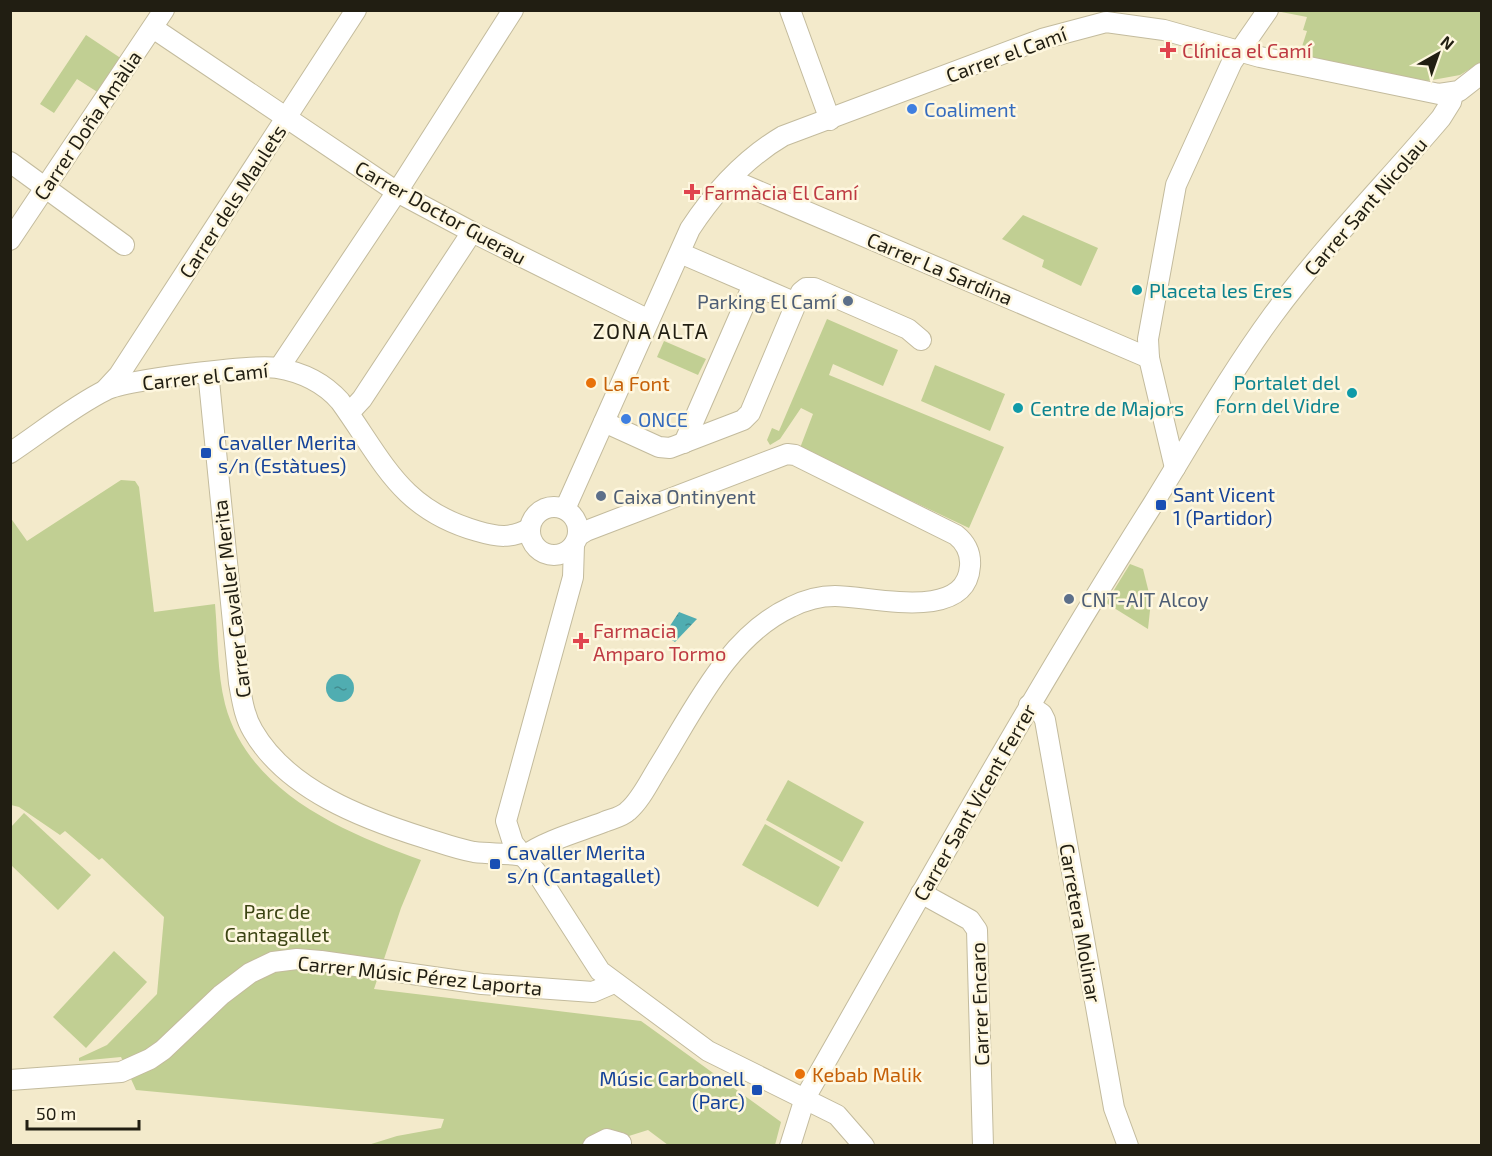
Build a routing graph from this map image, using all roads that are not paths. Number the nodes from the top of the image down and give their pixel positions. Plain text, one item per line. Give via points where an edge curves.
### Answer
1 (165, 10) edge
2 (356, 10) edge
3 (513, 10) edge
4 (790, 10) edge
5 (1269, 10) edge
6 (153, 28) junction
7 (1238, 52) junction
8 (1482, 73) edge
9 (1453, 94) junction
10 (287, 118) junction
11 (830, 120) junction
12 (10, 162) edge
13 (730, 179) junction
14 (46, 187) junction
15 (397, 192) junction
16 (472, 232) junction
17 (10, 240) edge
18 (124, 245) dead end
19 (680, 253) junction
20 (753, 285) junction
21 (796, 303) junction
22 (649, 320) junction
23 (921, 340) dead end
24 (1149, 358) junction
25 (279, 368) junction
26 (204, 373) junction
27 (106, 389) junction
28 (349, 413) junction
29 (604, 422) junction
30 (684, 443) junction
31 (10, 453) edge
32 (1175, 468) junction
33 (565, 509) junction
34 (530, 528) junction
35 (576, 541) junction
36 (1029, 705) junction
37 (506, 821) junction
38 (480, 852) junction
39 (524, 856) junction
40 (921, 893) junction
41 (614, 983) junction
42 (10, 1080) edge
43 (805, 1098) junction
44 (620, 1145) edge
45 (593, 1146) edge
46 (790, 1146) edge
47 (864, 1146) edge
48 (983, 1146) edge
49 (1128, 1146) edge

1 - 6 street, Carrer Doña Amàlia
2 - 10 street, Carrer dels Maulets
3 - 15 street
4 - 11 street
5 - 7 street
6 - 10 street, Carrer Doctor Guerau
6 - 14 street, Carrer Doña Amàlia
7 - 9 street, Carrer el Camí via 1375,82
7 - 11 street, Carrer el Camí via 1146,26 1096,23 975,63
7 - 24 street via 1176,185 1150,322
8 - 9 street, Carrer Sant Nicolau
9 - 32 street, Carrer Sant Nicolau via 1441,118 1274,314
10 - 15 street, Carrer Doctor Guerau
10 - 27 street, Carrer dels Maulets via 125,366
11 - 13 street, Carrer el Camí via 777,140 745,162
12 - 14 street
13 - 19 street, Carrer el Camí via 705,206
13 - 24 street, Carrer La Sardina
14 - 17 street, Carrer Doña Amàlia
14 - 18 street
15 - 16 street, Carrer Doctor Guerau
15 - 25 street
16 - 22 street, Carrer Doctor Guerau
16 - 28 street
19 - 20 street
19 - 22 street, Carrer el Camí
20 - 21 street
20 - 30 street
21 - 23 street via 801,292 814,288 908,329
21 - 30 street via 750,413 743,420
22 - 29 street, Carrer el Camí
24 - 32 street
25 - 26 street, Carrer el Camí via 261,366
25 - 28 street, Carrer el Camí via 319,382
26 - 27 street, Carrer el Camí
26 - 38 street, Carrer Cavaller Merita via 209,381 238,682 254,733 277,762 321,794 398,830
27 - 31 street, Carrer el Camí
28 - 34 street, Carrer el Camí via 406,494 429,512 468,528 508,537
29 - 30 street via 659,447
29 - 33 street, Carrer el Camí
32 - 36 street, Carrer Sant Vicent Ferrer
33 - 34 street via 544,508 534,516
33 - 35 street via 576,521
34 - 35 street via 534,544 545,553 564,554
35 - 37 street via 573,577
35 - 39 street via 586,531 787,454 956,535 970,554 970,567 968,580 960,589 934,601 832,596 789,607 748,638 714,678 628,811
36 - 40 street, Carrer Sant Vicent Ferrer
36 - 49 street, Carretera Molinar via 1045,720 1114,1108
37 - 38 street via 494,842
37 - 39 street via 510,836
38 - 39 street, Carrer Cavaller Merita
39 - 41 street via 592,961
40 - 43 street, Carrer Sant Vicent Ferrer
40 - 48 street, Carrer Encaro via 970,920 977,930
41 - 42 street, Carrer Músic Pérez Laporta via 593,992 482,984 321,961 273,962 250,972 220,995 150,1059 121,1072
41 - 43 street via 708,1051
43 - 46 street, Carrer Sant Vicent Ferrer
43 - 47 street via 837,1115
44 - 45 street via 608,1139

